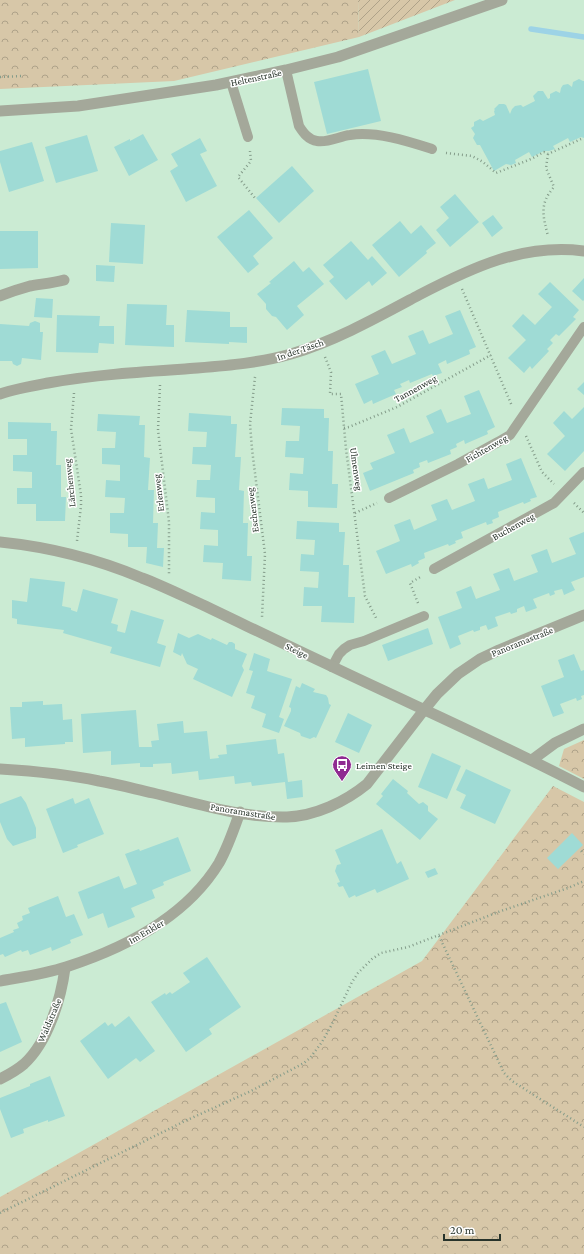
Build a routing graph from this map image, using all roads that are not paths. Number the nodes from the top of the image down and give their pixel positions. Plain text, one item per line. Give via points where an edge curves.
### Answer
1 (502, 0) edge
2 (286, 70) junction
3 (231, 82) junction
4 (0, 111) edge
5 (248, 137) road end
6 (432, 149) road end
7 (584, 251) edge
8 (64, 280) dead end
9 (0, 296) edge
10 (584, 327) edge
11 (0, 394) edge
12 (584, 472) edge
13 (385, 500) road end
14 (0, 542) edge
15 (434, 569) dead end
16 (584, 615) edge
17 (424, 616) dead end
18 (332, 667) junction
19 (424, 710) junction
20 (584, 729) edge
21 (532, 760) junction
22 (0, 769) edge
23 (584, 787) edge
24 (240, 812) junction
25 (65, 968) junction
26 (0, 981) edge
27 (0, 1079) edge

1 - 2 street, Heltenstraße via 338,57
2 - 3 street, Heltenstraße
2 - 6 lane via 299,126 311,139 317,141 351,134 377,135 402,139
3 - 4 street, Heltenstraße via 78,106
3 - 5 lane
7 - 11 street, In der Täsch via 551,249 501,258 457,276 356,327 291,354 256,362 82,377
8 - 9 street via 14,290
10 - 13 lane, Fichtenweg via 510,435
12 - 15 lane, Buchenweg via 554,503
14 - 18 street, Steige via 74,555 142,577
16 - 19 street, Panoramastraße via 480,659 436,694
17 - 18 lane via 344,648
18 - 19 street, Steige
19 - 21 street, Steige
19 - 24 street, Panoramastraße via 366,784 349,797 326,808 288,817
20 - 21 street via 555,743
21 - 23 street, Steige
22 - 24 street, Panoramastraße via 46,772 99,781
24 - 25 street, Im Enkler via 216,867 177,911 132,940
25 - 26 street, Im Enkler
25 - 27 street, Waldstraße via 62,988 38,1047 17,1070

